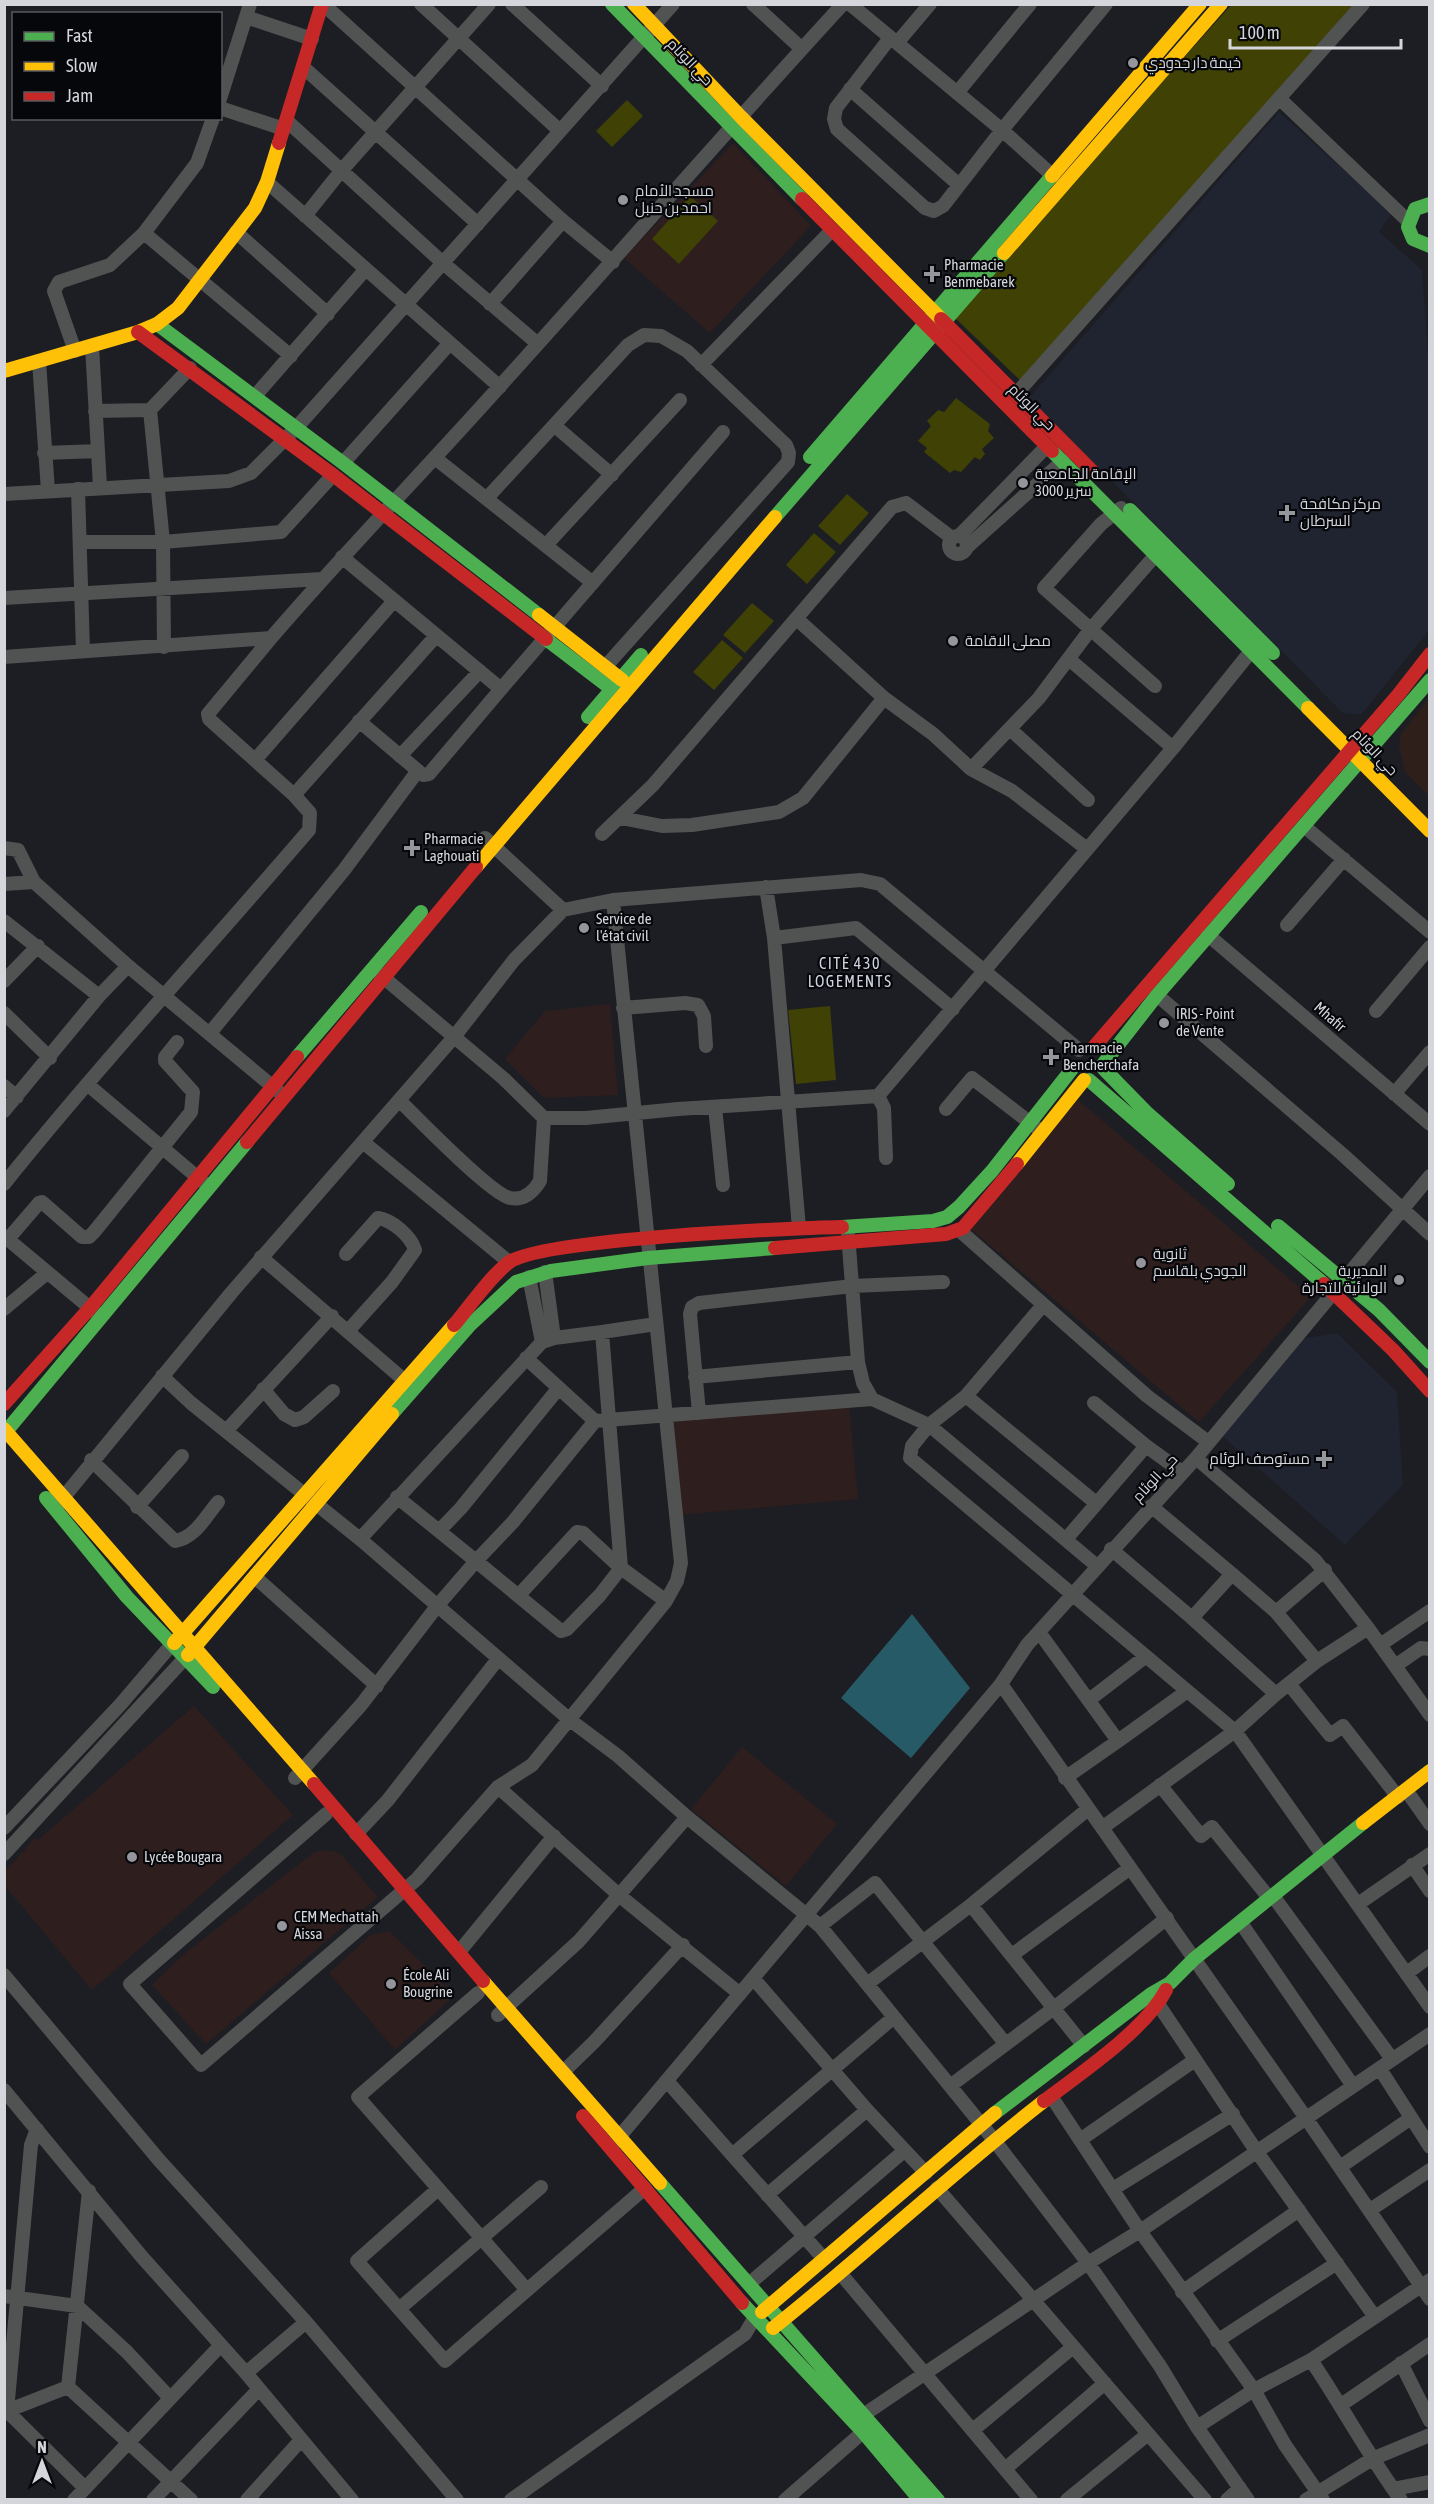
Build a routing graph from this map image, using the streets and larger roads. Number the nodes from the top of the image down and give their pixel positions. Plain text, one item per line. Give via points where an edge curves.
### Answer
1 (323, 4) edge
2 (421, 4) edge
3 (489, 4) edge
4 (512, 4) edge
5 (612, 4) edge
6 (634, 4) edge
7 (673, 4) edge
8 (753, 4) edge
9 (843, 4) edge
10 (850, 4) edge
11 (930, 4) edge
12 (1030, 4) edge
13 (1106, 4) edge
14 (1200, 4) edge
15 (1221, 4) edge
16 (1363, 4) edge
17 (248, 11) edge
18 (654, 25) junction
19 (459, 38) junction
20 (645, 38) junction
21 (312, 39) junction
22 (894, 41) junction
23 (802, 49) junction
24 (303, 67) junction
25 (602, 86) junction
26 (416, 88) junction
27 (850, 89) junction
28 (222, 93) edge
29 (957, 93) junction
30 (1280, 99) junction
31 (222, 109) edge
32 (741, 117) junction
33 (212, 120) edge
34 (286, 125) junction
35 (730, 128) junction
36 (1002, 130) junction
37 (560, 131) junction
38 (376, 132) junction
39 (341, 171) junction
40 (1053, 176) junction
41 (517, 179) junction
42 (267, 182) junction
43 (960, 184) junction
44 (1430, 193) edge
45 (1425, 205) edge
46 (305, 216) junction
47 (563, 221) junction
48 (1408, 221) junction
49 (478, 224) junction
50 (832, 230) junction
51 (236, 232) junction
52 (144, 233) junction
53 (1427, 245) edge
54 (1430, 259) edge
55 (613, 262) junction
56 (443, 263) junction
57 (365, 270) junction
58 (201, 278) junction
59 (490, 304) junction
60 (404, 305) junction
61 (328, 314) junction
62 (935, 323) junction
63 (157, 324) junction
64 (138, 332) junction
65 (450, 343) junction
66 (538, 344) junction
67 (92, 346) junction
68 (75, 351) junction
69 (291, 356) junction
70 (39, 361) junction
71 (701, 365) junction
72 (190, 368) junction
73 (4, 371) edge
74 (500, 387) junction
75 (1016, 394) junction
76 (255, 396) junction
77 (680, 400) dead end
78 (150, 410) junction
79 (95, 411) junction
80 (555, 426) junction
81 (297, 427) junction
82 (723, 432) dead end
83 (284, 439) junction
84 (1047, 446) junction
85 (98, 451) junction
86 (44, 453) junction
87 (435, 458) junction
88 (1063, 461) junction
89 (343, 463) junction
90 (333, 475) junction
91 (612, 475) junction
92 (156, 485) junction
93 (100, 488) junction
94 (78, 489) junction
95 (48, 491) junction
96 (4, 494) edge
97 (487, 498) junction
98 (395, 503) junction
99 (1120, 509) junction
100 (384, 514) junction
101 (959, 541) junction
102 (81, 542) junction
103 (163, 542) junction
104 (547, 544) junction
105 (1165, 544) junction
106 (1155, 555) junction
107 (342, 557) junction
108 (322, 579) junction
109 (592, 583) junction
110 (162, 587) junction
111 (82, 592) junction
112 (4, 598) edge
113 (393, 602) junction
114 (798, 620) junction
115 (1090, 630) junction
116 (549, 632) junction
117 (436, 636) junction
118 (271, 638) junction
119 (1256, 645) junction
120 (164, 646) junction
121 (83, 651) junction
122 (1430, 654) edge
123 (4, 657) edge
124 (1070, 660) junction
125 (606, 666) junction
126 (480, 671) junction
127 (1430, 681) edge
128 (1155, 686) dead end
129 (622, 688) junction
130 (501, 689) junction
131 (884, 698) junction
132 (359, 722) junction
133 (1010, 729) junction
134 (1354, 744) junction
135 (1173, 748) junction
136 (1364, 755) junction
137 (400, 756) junction
138 (255, 760) junction
139 (971, 768) junction
140 (417, 772) junction
141 (294, 795) junction
142 (1089, 800) dead end
143 (1430, 814) edge
144 (621, 818) junction
145 (1305, 827) junction
146 (1430, 831) edge
147 (602, 834) dead end
148 (490, 842) junction
149 (4, 848) edge
150 (1087, 849) junction
151 (1344, 859) junction
152 (34, 882) junction
153 (4, 884) edge
154 (766, 887) junction
155 (613, 900) junction
156 (563, 910) junction
157 (4, 921) edge
158 (1287, 925) dead end
159 (1430, 932) edge
160 (1209, 935) junction
161 (774, 938) junction
162 (38, 946) junction
163 (1430, 947) edge
164 (128, 966) junction
165 (983, 972) junction
166 (379, 973) junction
167 (4, 981) edge
168 (1157, 995) junction
169 (99, 996) junction
170 (163, 996) junction
171 (623, 1008) junction
172 (954, 1009) junction
173 (1376, 1011) dead end
174 (4, 1013) edge
175 (210, 1034) junction
176 (454, 1037) junction
177 (177, 1042) dead end
178 (706, 1046) dead end
179 (1086, 1049) junction
180 (1430, 1052) edge
181 (50, 1058) junction
182 (1104, 1066) junction
183 (1072, 1069) junction
184 (1087, 1080) junction
185 (87, 1084) junction
186 (4, 1086) edge
187 (272, 1086) junction
188 (1394, 1094) junction
189 (284, 1096) junction
190 (878, 1096) junction
191 (16, 1097) junction
192 (399, 1100) junction
193 (789, 1103) junction
194 (715, 1107) junction
195 (946, 1109) dead end
196 (4, 1111) edge
197 (634, 1113) junction
198 (544, 1118) junction
199 (1028, 1122) junction
200 (1430, 1124) edge
201 (1043, 1133) junction
202 (363, 1142) junction
203 (163, 1149) junction
204 (886, 1158) dead end
205 (1430, 1176) edge
206 (204, 1183) junction
207 (4, 1184) edge
208 (723, 1185) dead end
209 (1403, 1208) junction
210 (848, 1227) junction
211 (799, 1228) junction
212 (959, 1230) junction
213 (1430, 1234) edge
214 (6, 1237) edge
215 (648, 1241) junction
216 (848, 1242) junction
217 (346, 1254) dead end
218 (261, 1257) junction
219 (648, 1258) junction
220 (509, 1262) junction
221 (544, 1272) junction
222 (46, 1273) junction
223 (529, 1277) junction
224 (1343, 1279) junction
225 (943, 1282) dead end
226 (853, 1286) junction
227 (1333, 1291) junction
228 (1043, 1305) junction
229 (4, 1309) edge
230 (95, 1312) junction
231 (332, 1316) junction
232 (656, 1324) junction
233 (348, 1331) junction
234 (602, 1332) junction
235 (548, 1340) junction
236 (526, 1358) junction
237 (858, 1362) junction
238 (1430, 1362) edge
239 (162, 1376) junction
240 (696, 1377) junction
241 (404, 1380) junction
242 (263, 1389) junction
243 (558, 1389) junction
244 (333, 1391) dead end
245 (1430, 1391) edge
246 (966, 1396) junction
247 (872, 1399) junction
248 (4, 1404) edge
249 (1094, 1404) dead end
250 (699, 1413) junction
251 (666, 1416) junction
252 (602, 1421) junction
253 (929, 1425) junction
254 (226, 1431) junction
255 (5, 1432) edge
256 (1207, 1441) junction
257 (1146, 1446) junction
258 (4, 1451) edge
259 (182, 1456) dead end
260 (1196, 1458) junction
261 (92, 1460) junction
262 (1182, 1472) junction
263 (304, 1494) junction
264 (397, 1497) junction
265 (218, 1502) dead end
266 (58, 1503) junction
267 (1096, 1503) junction
268 (316, 1504) junction
269 (1151, 1506) junction
270 (137, 1507) junction
271 (439, 1531) junction
272 (1067, 1538) junction
273 (360, 1539) junction
274 (1111, 1550) junction
275 (476, 1561) junction
276 (1097, 1566) junction
277 (621, 1568) junction
278 (1325, 1570) junction
279 (1232, 1574) junction
280 (255, 1577) junction
281 (1072, 1593) junction
282 (519, 1595) junction
283 (666, 1601) junction
284 (438, 1605) junction
285 (1430, 1611) edge
286 (1276, 1612) junction
287 (1192, 1618) junction
288 (1368, 1628) junction
289 (1039, 1632) junction
290 (178, 1639) junction
291 (1380, 1645) junction
292 (1430, 1649) edge
293 (191, 1651) junction
294 (1145, 1657) junction
295 (498, 1659) junction
296 (1317, 1660) junction
297 (1395, 1666) junction
298 (1001, 1684) junction
299 (1289, 1684) junction
300 (377, 1686) junction
301 (1186, 1692) junction
302 (1276, 1694) junction
303 (1089, 1700) junction
304 (1430, 1715) edge
305 (570, 1720) junction
306 (1235, 1731) junction
307 (1118, 1741) junction
308 (1430, 1771) edge
309 (298, 1775) junction
310 (1065, 1778) junction
311 (1160, 1785) junction
312 (498, 1787) junction
313 (1402, 1794) junction
314 (1088, 1809) junction
315 (326, 1814) junction
316 (687, 1817) junction
317 (1430, 1824) edge
318 (4, 1828) edge
319 (1102, 1828) junction
320 (356, 1834) junction
321 (554, 1836) junction
322 (4, 1854) edge
323 (1323, 1854) junction
324 (1430, 1854) edge
325 (1412, 1865) junction
326 (1130, 1868) junction
327 (1430, 1891) edge
328 (400, 1892) junction
329 (620, 1896) junction
330 (1271, 1897) junction
331 (1358, 1904) junction
332 (971, 1905) junction
333 (807, 1914) junction
334 (1167, 1918) junction
335 (1241, 1923) junction
336 (820, 1926) junction
337 (922, 1942) junction
338 (683, 1945) junction
339 (459, 1952) junction
340 (1012, 1955) junction
341 (1430, 1956) edge
342 (1194, 1959) junction
343 (1407, 1973) junction
344 (4, 1975) edge
345 (753, 1978) junction
346 (867, 1984) junction
347 (478, 1993) junction
348 (740, 1994) junction
349 (1155, 2000) junction
350 (1430, 2007) edge
351 (1054, 2008) junction
352 (502, 2012) junction
353 (894, 2017) junction
354 (1430, 2034) edge
355 (1005, 2043) junction
356 (1084, 2046) junction
357 (1392, 2059) junction
358 (1195, 2060) junction
359 (832, 2068) junction
360 (1380, 2068) junction
361 (563, 2072) junction
362 (667, 2081) junction
363 (1353, 2085) junction
364 (950, 2086) junction
365 (5, 2091) edge
366 (1051, 2096) junction
367 (867, 2110) junction
368 (1233, 2114) junction
369 (1306, 2118) junction
370 (1411, 2118) junction
371 (980, 2125) junction
372 (37, 2129) junction
373 (994, 2140) junction
374 (1080, 2140) junction
375 (615, 2142) junction
376 (1430, 2147) edge
377 (904, 2151) junction
378 (1257, 2152) junction
379 (732, 2155) junction
380 (1340, 2167) junction
381 (1430, 2170) edge
382 (926, 2173) junction
383 (541, 2187) dead end
384 (645, 2188) junction
385 (937, 2188) junction
386 (438, 2189) junction
387 (1113, 2189) junction
388 (89, 2191) junction
389 (767, 2195) junction
390 (1299, 2210) junction
391 (1370, 2210) junction
392 (1140, 2231) junction
393 (804, 2236) junction
394 (482, 2238) junction
395 (824, 2259) junction
396 (1088, 2263) junction
397 (1338, 2263) junction
398 (841, 2274) junction
399 (750, 2283) junction
400 (1425, 2283) edge
401 (527, 2290) junction
402 (1182, 2292) junction
403 (11, 2296) edge
404 (1430, 2299) edge
405 (1034, 2300) junction
406 (771, 2305) junction
407 (77, 2306) junction
408 (399, 2309) junction
409 (755, 2317) junction
410 (1375, 2317) junction
411 (783, 2320) junction
412 (306, 2322) junction
413 (768, 2332) junction
414 (745, 2334) junction
415 (1218, 2341) junction
416 (1430, 2344) edge
417 (221, 2345) junction
418 (1073, 2347) junction
419 (1311, 2360) junction
420 (1401, 2363) junction
421 (246, 2373) junction
422 (925, 2374) junction
423 (1105, 2383) junction
424 (68, 2387) junction
425 (259, 2389) junction
426 (1254, 2390) junction
427 (170, 2398) junction
428 (1341, 2405) junction
429 (6, 2412) edge
430 (866, 2412) junction
431 (1430, 2421) edge
432 (858, 2427) junction
433 (1197, 2427) junction
434 (973, 2430) junction
435 (1148, 2434) junction
436 (1430, 2435) edge
437 (301, 2440) junction
438 (128, 2442) junction
439 (1372, 2458) junction
440 (1005, 2469) junction
441 (171, 2481) junction
442 (1430, 2482) edge
443 (85, 2488) junction
444 (1244, 2494) edge
445 (1397, 2494) edge
446 (1315, 2497) edge
447 (74, 2499) edge
448 (153, 2499) edge
449 (191, 2499) edge
450 (247, 2499) edge
451 (352, 2499) edge
452 (458, 2499) edge
453 (511, 2499) edge
454 (785, 2499) edge
455 (920, 2499) edge
456 (938, 2499) edge
457 (1031, 2499) edge
458 (1067, 2499) edge
459 (1204, 2499) edge
460 (1227, 2499) edge

1 - 21 street
1 - 26 street
2 - 19 street
3 - 19 street
4 - 25 street
5 - 20 street, حي الوئام
6 - 18 street, حي الوئام
7 - 18 street
8 - 23 street
9 - 23 street
10 - 22 street
11 - 22 street
12 - 29 street
13 - 36 street
14 - 40 street
15 - 62 street
16 - 30 street
17 - 21 street
17 - 28 street
18 - 20 street
18 - 32 street, حي الوئام
19 - 26 street
19 - 37 street
20 - 25 street
20 - 35 street, حي الوئام
21 - 24 street
22 - 27 street
22 - 29 street
23 - 32 street
24 - 34 street
24 - 38 street
25 - 37 street
26 - 38 street
26 - 41 street
27 - 43 street
27 - 43 street via 836,108 837,129 925,208 934,211 943,206
29 - 36 street
30 - 48 street
30 - 75 street
31 - 34 street
32 - 35 street
32 - 62 street, حي الوئام
33 - 52 street via 197,163
34 - 39 street
34 - 42 street
35 - 50 street, حي الوئام
35 - 55 street
36 - 40 street
36 - 43 street
37 - 41 street
38 - 39 street
38 - 49 street
39 - 46 street
39 - 56 street
40 - 62 street
41 - 47 street
41 - 49 street
42 - 46 street
42 - 51 street via 255,208
44 - 45 street
45 - 48 street via 1411,214
46 - 57 street
47 - 55 street
47 - 59 street
48 - 53 street via 1413,239
49 - 56 street
50 - 62 street, حي الوئام
50 - 71 street
51 - 58 street
51 - 61 street
52 - 58 street
52 - 68 street via 110,265 59,282 56,287 54,291
53 - 54 street
55 - 66 street
56 - 59 street
56 - 60 street
57 - 60 street
57 - 61 street
58 - 63 street via 178,308
58 - 69 street
59 - 66 street
60 - 65 street
60 - 81 street
61 - 69 street
62 - 75 street, حي الوئام
62 - 84 street, حي الوئام
62 - 129 street
63 - 64 street
63 - 76 street
64 - 67 street
64 - 72 street
65 - 74 street
65 - 89 street
66 - 74 street
67 - 68 street
67 - 79 street
68 - 70 street
69 - 76 street
70 - 73 street
70 - 86 street
71 - 80 street via 687,351 661,336 644,335 628,345
71 - 125 street via 786,445 788,462
72 - 78 street
72 - 83 street
74 - 87 street
75 - 99 street, حي الوئام
76 - 81 street
77 - 91 street
78 - 79 street
78 - 92 street
79 - 85 street
80 - 91 street
80 - 97 street
81 - 83 street
81 - 89 street
82 - 109 street
83 - 90 street
83 - 92 street via 244,478
84 - 88 street, حي الوئام
84 - 101 street
85 - 86 street
85 - 93 street
86 - 95 street
87 - 97 street
87 - 98 street
88 - 99 street, حي الوئام
88 - 101 street
89 - 98 street
90 - 100 street
90 - 103 street via 281,532
91 - 104 street
92 - 93 street
92 - 103 street
93 - 94 street
94 - 95 street
94 - 102 street
95 - 96 street
97 - 104 street
98 - 100 street
98 - 116 street
99 - 105 street, حي الوئام
99 - 106 street, حي الوئام
99 - 115 street via 1101,524 1044,588
100 - 107 street
100 - 116 street
101 - 114 street via 915,508 898,503
102 - 103 street
102 - 111 street
103 - 110 street
104 - 109 street
105 - 106 street
105 - 119 street, حي الوئام
106 - 115 street
106 - 119 street, حي الوئام
107 - 108 street
107 - 113 street
108 - 110 street
108 - 118 street
109 - 116 street
110 - 111 street
110 - 120 street
111 - 112 street
111 - 121 street
113 - 117 street
113 - 138 street
114 - 131 street
114 - 144 street
115 - 124 street
115 - 128 street
116 - 125 street
116 - 129 street
116 - 130 street
117 - 126 street
117 - 132 street
118 - 120 street
118 - 138 street via 208,714
119 - 134 street, حي الوئام
119 - 135 street
120 - 121 street
121 - 123 street
122 - 134 street
124 - 133 street
124 - 135 street
125 - 129 street
126 - 130 street
126 - 137 street
127 - 136 street
129 - 148 street
130 - 140 street via 429,774
131 - 139 street
131 - 144 street via 802,798 779,812 693,825 662,826
132 - 137 street
132 - 141 street
133 - 139 street
133 - 142 street
134 - 136 street, حي الوئام
134 - 179 street
135 - 150 street
136 - 143 street, حي الوئام
136 - 145 street
136 - 146 street, حي الوئام
137 - 140 street
138 - 141 street
139 - 150 street via 1011,791
140 - 175 street via 344,870
141 - 170 street via 310,813 309,830
144 - 147 street
145 - 151 street
145 - 160 street
148 - 156 street
148 - 166 street
149 - 152 street via 18,850
150 - 165 street
151 - 158 street
151 - 159 street
152 - 153 street
152 - 164 street
154 - 155 street
154 - 161 street
154 - 165 street via 861,880 880,884
155 - 156 street
155 - 171 street
156 - 176 street via 514,960
157 - 162 street
160 - 168 street
160 - 188 street, Mhafir
161 - 172 street via 856,928
161 - 193 street
162 - 167 street
162 - 169 street
163 - 173 street
164 - 169 street
164 - 170 street
165 - 172 street
165 - 179 street
166 - 176 street
166 - 187 street
166 - 189 street
168 - 182 street
168 - 209 street
169 - 181 street
170 - 175 street
170 - 185 street
171 - 178 street via 698,1005 704,1016
171 - 197 street
172 - 190 street
174 - 181 street
175 - 187 street
176 - 192 street
176 - 198 street
177 - 203 street via 165,1061 190,1087 194,1100 191,1112
179 - 182 street via 1101,1054
179 - 183 street via 1072,1059
180 - 188 street
181 - 191 street
182 - 184 street via 1098,1077
182 - 224 street via 1169,1132
183 - 184 street
183 - 199 street
184 - 201 street
184 - 227 street
185 - 203 street
185 - 207 street
186 - 191 street
187 - 189 street
187 - 206 street
188 - 200 street, Mhafir
189 - 206 street
190 - 193 street
190 - 204 street via 884,1108
191 - 196 street
192 - 198 street via 486,1183 509,1198 525,1197 540,1181
192 - 202 street
193 - 194 street
193 - 211 street
194 - 197 street
194 - 208 street
195 - 199 street via 972,1077
197 - 198 street
197 - 215 street
199 - 201 street
199 - 210 street via 992,1171 946,1217
201 - 212 street
202 - 218 street
202 - 220 street
203 - 206 street
203 - 214 street via 89,1237 75,1233 42,1202
205 - 209 street, حي الوئام
206 - 230 street
209 - 213 street
209 - 224 street, حي الوئام
210 - 211 street
210 - 216 street
211 - 215 street
212 - 216 street
212 - 228 street
214 - 222 street
215 - 219 street
215 - 220 street via 544,1250
216 - 219 street
216 - 226 street
217 - 233 street via 378,1218 404,1233 415,1250
218 - 231 street
218 - 239 street
219 - 221 street
219 - 232 street
220 - 241 street
221 - 223 street
221 - 235 street
222 - 229 street
222 - 230 street
223 - 235 street
223 - 268 street via 516,1282 470,1325
224 - 227 street, حي الوئام
224 - 238 street
225 - 226 street
226 - 237 street
226 - 240 street via 699,1303 692,1307
227 - 245 street
227 - 256 street, حي الوئام
228 - 246 street
228 - 256 street via 1147,1396
230 - 248 street
230 - 255 street
231 - 233 street
231 - 242 street
232 - 234 street
232 - 251 street
233 - 241 street
234 - 235 street
234 - 252 street
235 - 236 street
236 - 243 street
236 - 264 street
237 - 240 street
237 - 247 street
239 - 254 street
239 - 261 street
240 - 250 street
241 - 263 street
242 - 244 street via 295,1420 304,1417
242 - 254 street
243 - 252 street
243 - 271 street
246 - 253 street
246 - 267 street
247 - 250 street
247 - 253 street
249 - 257 street
250 - 251 street
251 - 252 street
251 - 283 street via 681,1563
252 - 275 street
252 - 277 street
253 - 272 street
253 - 281 street via 912,1446 910,1458
254 - 263 street
255 - 266 street
256 - 260 street, حي الوئام
257 - 262 street
257 - 267 street
258 - 266 street
259 - 270 street
260 - 262 street, حي الوئام
260 - 278 street
261 - 266 street
261 - 270 street
262 - 269 street, حي الوئام
263 - 268 street
263 - 290 street
264 - 271 street
264 - 273 street
265 - 270 street via 194,1531 175,1541
266 - 290 street
267 - 272 street
268 - 273 street
268 - 280 street
269 - 274 street, حي الوئام
269 - 279 street
271 - 275 street
272 - 276 street
273 - 284 street
274 - 276 street, حي الوئام
274 - 287 street
275 - 282 street
275 - 284 street
276 - 281 street, حي الوئام
277 - 282 street via 600,1595 561,1631
277 - 282 street via 583,1533 577,1532
277 - 283 street
278 - 286 street
278 - 288 street
279 - 286 street
279 - 287 street
280 - 293 street
280 - 300 street
281 - 289 street, حي الوئام
281 - 294 street
283 - 305 street
284 - 295 street
284 - 300 street
285 - 291 street
286 - 296 street
287 - 302 street
288 - 291 street
288 - 296 street
289 - 298 street, حي الوئام
289 - 303 street
290 - 293 street
290 - 318 street
291 - 297 street
292 - 297 street via 1421,1648
293 - 309 street
293 - 322 street
294 - 301 street
294 - 303 street
295 - 305 street
295 - 320 street via 395,1791
296 - 299 street
297 - 304 street
298 - 310 street
298 - 333 street, حي الوئام
299 - 302 street
299 - 313 street via 1330,1735 1343,1726
300 - 309 street
301 - 306 street
301 - 307 street
302 - 306 street
303 - 307 street
305 - 312 street via 532,1765
305 - 316 street
306 - 311 street
306 - 323 street
307 - 310 street
308 - 313 street
309 - 315 street
309 - 320 street
310 - 314 street
311 - 319 street
311 - 330 street via 1201,1836 1212,1827
312 - 321 street
312 - 328 street via 433,1862
313 - 317 street
313 - 323 street
314 - 319 street
314 - 332 street
315 - 328 street
315 - 328 street via 130,1984 201,2065
316 - 329 street
316 - 333 street
319 - 326 street
320 - 328 street
321 - 329 street
321 - 339 street
323 - 330 street
323 - 331 street
324 - 325 street
325 - 327 street
325 - 331 street
326 - 334 street
326 - 340 street
328 - 339 street
328 - 347 street
329 - 338 street
329 - 352 street via 579,1941
330 - 335 street
330 - 357 street
331 - 343 street
332 - 337 street
332 - 340 street
333 - 336 street
333 - 345 street, حي الوئام
334 - 342 street
334 - 351 street
335 - 342 street
335 - 363 street
336 - 337 street via 875,1883
336 - 346 street
337 - 346 street
337 - 355 street
338 - 348 street
338 - 361 street
339 - 352 street
340 - 351 street
341 - 343 street
342 - 349 street
342 - 369 street
343 - 350 street
344 - 412 street via 159,2160
345 - 348 street, حي الوئام
345 - 359 street
346 - 353 street
347 - 352 street
347 - 386 street via 358,2097
348 - 362 street, حي الوئام
349 - 356 street
349 - 358 street
349 - 366 street via 1101,2057
351 - 355 street
351 - 356 street
352 - 361 street
352 - 375 street
353 - 359 street
353 - 364 street
354 - 357 street
355 - 364 street
356 - 371 street
357 - 360 street
358 - 368 street
358 - 374 street
359 - 367 street
359 - 379 street
360 - 363 street
360 - 370 street
361 - 375 street
362 - 375 street, حي الوئام
362 - 379 street
363 - 369 street
364 - 371 street
365 - 372 street
366 - 373 street
366 - 374 street
367 - 377 street
367 - 389 street
368 - 378 street
368 - 387 street
369 - 378 street
369 - 380 street
370 - 376 street
370 - 380 street
371 - 373 street
371 - 382 street
372 - 388 street
372 - 403 street via 31,2145
373 - 385 street
373 - 396 street
374 - 387 street
375 - 384 street
375 - 399 street
377 - 382 street
377 - 393 street
378 - 390 street
378 - 392 street
379 - 389 street
380 - 391 street
381 - 391 street
382 - 395 street
383 - 394 street
384 - 401 street
384 - 409 street
385 - 398 street
385 - 405 street
386 - 394 street
386 - 408 street via 357,2261
387 - 392 street
388 - 407 street
388 - 417 street
389 - 393 street
390 - 397 street
390 - 402 street
391 - 400 street
392 - 396 street
392 - 402 street
393 - 395 street
393 - 399 street
394 - 401 street
394 - 408 street
395 - 406 street
396 - 405 street
396 - 433 street
397 - 410 street
397 - 415 street
398 - 411 street
398 - 422 street
399 - 406 street
400 - 404 street
400 - 410 street
401 - 408 street via 445,2361
402 - 415 street
403 - 407 street
403 - 429 street
405 - 418 street
405 - 422 street
406 - 409 street
406 - 411 street
407 - 424 street
407 - 427 street
409 - 413 street
409 - 414 street
410 - 419 street
411 - 413 street
411 - 430 street
412 - 421 street
412 - 452 street
413 - 414 street
413 - 432 street
414 - 453 street
415 - 426 street
416 - 420 street
417 - 421 street
417 - 427 street
418 - 423 street
418 - 434 street
419 - 426 street
419 - 428 street
420 - 428 street
420 - 431 street
421 - 425 street
422 - 430 street
422 - 434 street
423 - 435 street
423 - 440 street
424 - 429 street
424 - 438 street
425 - 437 street
425 - 441 street
426 - 433 street
426 - 446 street
427 - 438 street
428 - 439 street
429 - 443 street
430 - 432 street
430 - 456 street
432 - 454 street
432 - 455 street
433 - 444 street
434 - 440 street
435 - 458 street
435 - 459 street
436 - 439 street
437 - 450 street
437 - 451 street
438 - 441 street
438 - 443 street
439 - 445 street
439 - 446 street
440 - 457 street
441 - 448 street
441 - 449 street
442 - 445 street
443 - 447 street
444 - 460 street

